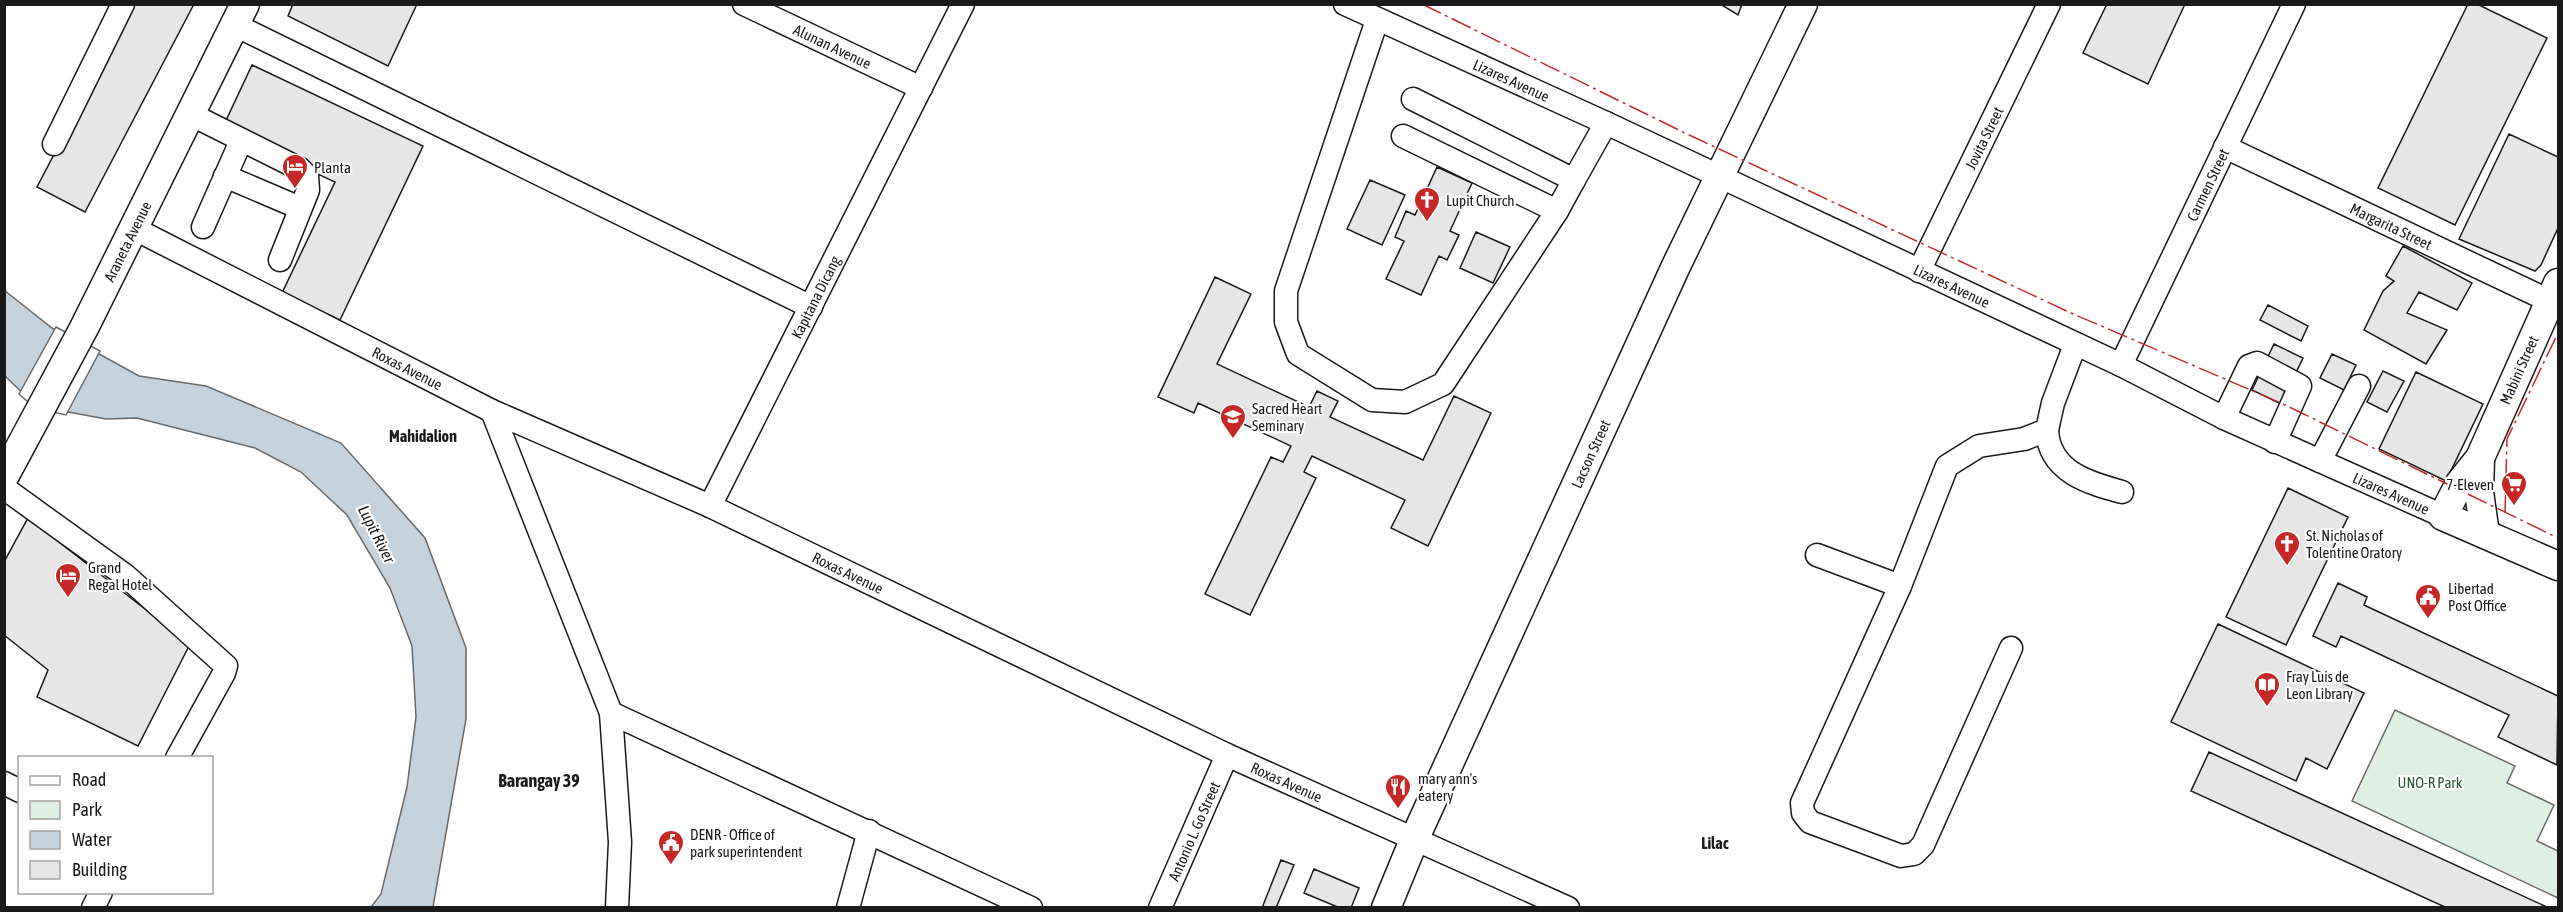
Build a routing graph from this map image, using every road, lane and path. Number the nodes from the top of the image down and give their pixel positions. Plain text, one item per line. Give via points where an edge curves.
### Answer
1 (123, 4) edge
2 (744, 4) edge
3 (963, 4) edge
4 (1345, 4) edge
5 (1803, 4) edge
6 (2049, 4) edge
7 (2294, 4) edge
8 (239, 14) edge
9 (1377, 20) junction
10 (921, 88) junction
11 (1413, 99) dead end
12 (190, 114) junction
13 (1606, 123) junction
14 (1402, 136) dead end
15 (242, 141) junction
16 (54, 144) dead end
17 (2225, 147) junction
18 (225, 176) junction
19 (1720, 178) junction
20 (1574, 180) junction
21 (300, 208) junction
22 (1557, 211) junction
23 (203, 226) dead end
24 (133, 228) junction
25 (280, 260) dead end
26 (1919, 271) junction
27 (2556, 296) edge
28 (811, 307) junction
29 (2075, 345) junction
30 (2121, 365) junction
31 (2359, 386) dead end
32 (492, 411) junction
33 (2224, 418) junction
34 (2047, 430) junction
35 (2275, 442) junction
36 (2480, 458) junction
37 (2320, 461) junction
38 (11, 465) edge
39 (4, 488) edge
40 (2122, 492) dead end
41 (710, 506) junction
42 (2443, 516) junction
43 (2485, 534) junction
44 (1817, 555) dead end
45 (2559, 566) edge
46 (1900, 586) junction
47 (2011, 648) dead end
48 (611, 712) junction
49 (1227, 755) junction
50 (178, 756) edge
51 (4, 783) edge
52 (18, 790) edge
53 (869, 831) junction
54 (1414, 840) junction
55 (100, 894) edge
56 (93, 908) edge
57 (617, 908) edge
58 (848, 908) edge
59 (1031, 908) edge
60 (1160, 908) edge
61 (1386, 908) edge
62 (1568, 908) edge

1 - 16 street
2 - 10 street, Alunan Avenue
3 - 10 street, Kapitana Dicang
4 - 9 street, Lizares Avenue
5 - 19 main road, Lacson Street
6 - 26 street, Jovita Street
7 - 17 street, Carmen Street
8 - 12 main road, Araneta Avenue
8 - 28 street
9 - 13 street, Lizares Avenue
9 - 22 street via 1286,291 1286,322 1298,354 1372,400 1404,402 1443,384
10 - 28 street, Kapitana Dicang
11 - 20 street
12 - 15 street
12 - 24 main road, Araneta Avenue
13 - 19 street, Lizares Avenue
13 - 20 street
14 - 22 street
15 - 18 street
15 - 21 street via 307,176 308,190
17 - 27 street, Margarita Street
17 - 30 street, Carmen Street
18 - 21 street
18 - 23 street
19 - 26 street, Lizares Avenue
19 - 54 main road, Lacson Street via 1676,266
20 - 22 street
21 - 25 street
24 - 32 street, Roxas Avenue
24 - 38 main road, Araneta Avenue
26 - 29 street, Lizares Avenue
27 - 36 main road, Mabini Street
28 - 41 street, Kapitana Dicang
29 - 30 street, Lizares Avenue
29 - 34 street
30 - 33 street, Lizares Avenue
31 - 37 street
32 - 41 street, Roxas Avenue
32 - 48 street
33 - 35 street, Lizares Avenue
33 - 35 street via 2249,366 2257,363 2300,386
34 - 40 street via 2053,453 2071,474
34 - 46 street via 1979,446 1947,466
35 - 37 street, Lizares Avenue
36 - 42 main road, Mabini Street via 2460,483
36 - 43 main road, Mabini Street via 2479,492
37 - 42 street, Lizares Avenue
39 - 50 street via 126,576 225,666
41 - 49 street, Roxas Avenue
42 - 43 main road, Lizares Avenue
43 - 45 main road, Lizares Avenue
44 - 46 street
46 - 47 street via 1802,803 1810,822 1901,856 1914,854 1923,845
48 - 53 street
48 - 57 street via 620,842
49 - 54 street, Roxas Avenue
49 - 60 street, Antonio L. Go Street
51 - 52 street
53 - 58 street
53 - 59 street
54 - 61 main road, Lacson Street
54 - 62 street, Roxas Avenue
55 - 56 street

